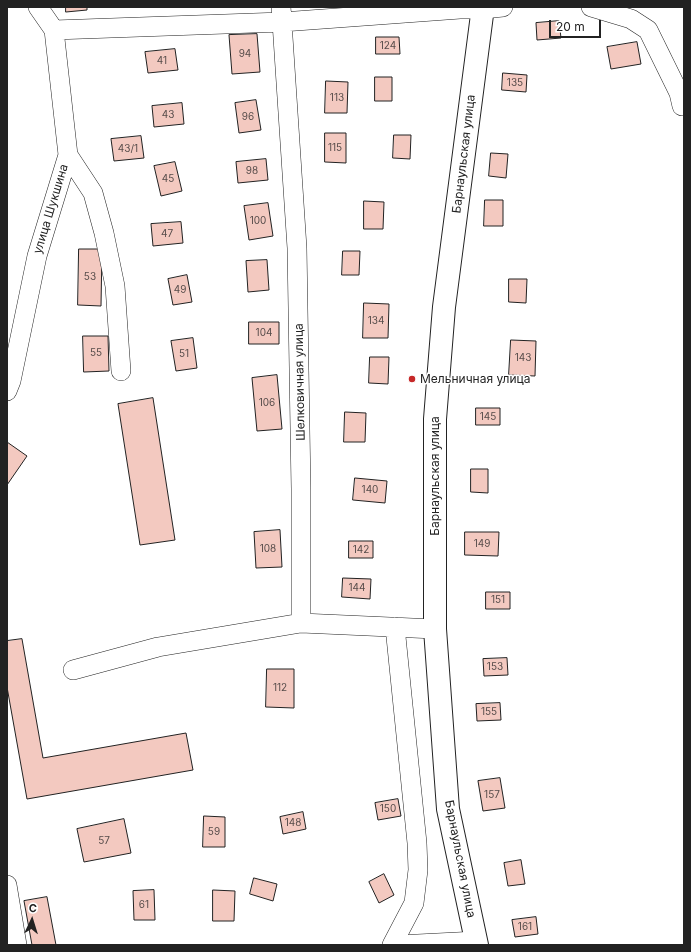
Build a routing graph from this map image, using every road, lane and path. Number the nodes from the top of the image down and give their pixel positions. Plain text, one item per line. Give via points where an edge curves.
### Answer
1 (38, 7) edge
2 (592, 7) edge
3 (460, 8) edge
4 (490, 8) edge
5 (281, 14) edge
6 (54, 30) junction
7 (682, 106) dead end
8 (68, 155) junction
9 (121, 371) dead end
10 (7, 391) edge
11 (301, 623) junction
12 (395, 627) junction
13 (435, 629) junction
14 (73, 670) dead end
15 (7, 885) edge
16 (477, 943) edge
17 (18, 945) edge
18 (392, 945) edge
19 (398, 945) edge

1 - 6 street, улица Шукшина
2 - 7 street via 631,19 648,30 679,93
3 - 4 street
3 - 5 street
4 - 13 main road, Барнаульская улица via 444,307 434,419
5 - 6 street
5 - 11 street, Шелковичная улица via 297,248
6 - 8 street, улица Шукшина
8 - 9 street via 93,192 104,233 115,286
8 - 10 street, улица Шукшина via 37,256
11 - 12 street
11 - 14 street via 158,647
12 - 13 street
12 - 18 street via 418,870 414,903
13 - 16 main road, Барнаульская улица via 448,809
15 - 17 street
16 - 19 street

